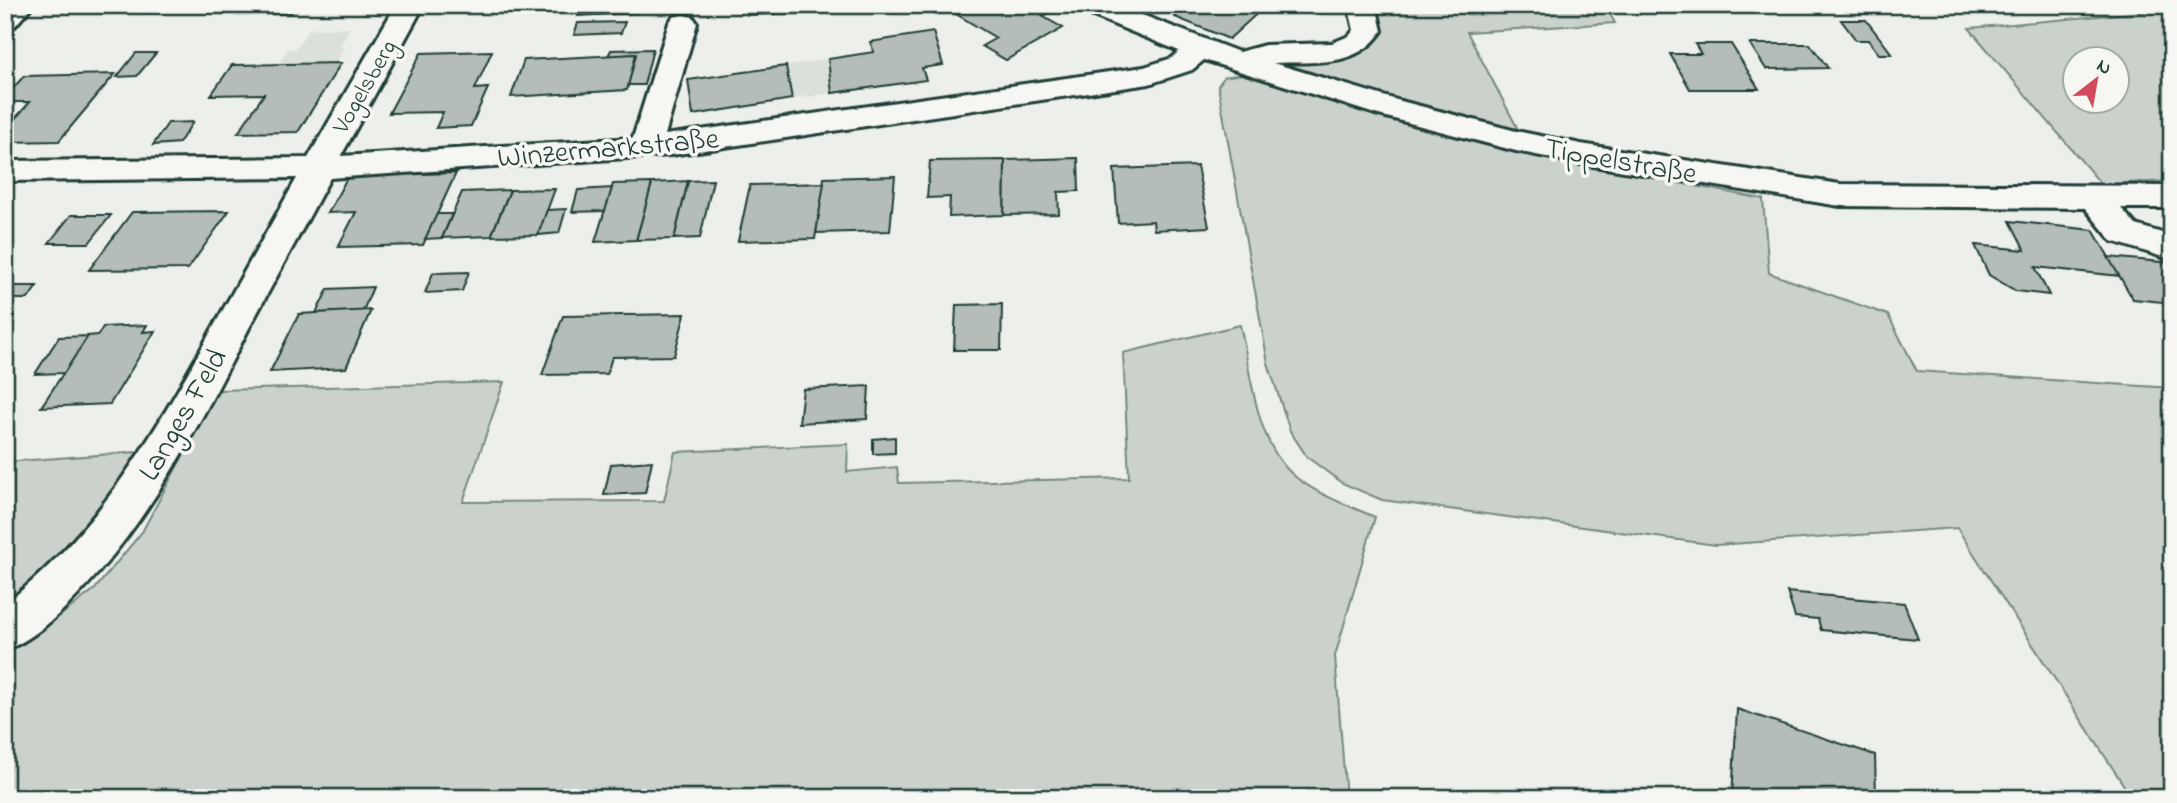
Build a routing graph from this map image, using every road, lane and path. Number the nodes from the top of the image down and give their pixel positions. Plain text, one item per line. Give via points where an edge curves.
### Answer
1 (19, 5) edge
2 (410, 5) edge
3 (1091, 5) edge
4 (1362, 5) edge
5 (5, 20) edge
6 (683, 23) dead end
7 (1199, 49) junction
8 (1239, 61) junction
9 (646, 147) junction
10 (318, 167) junction
11 (5, 171) edge
12 (2094, 197) junction
13 (2172, 197) edge
14 (2172, 248) edge
15 (5, 630) edge

1 - 5 street
2 - 10 street, Vogelsberg
3 - 7 street, Tippelstraße
4 - 8 street via 1368,31 1353,47 1259,54
6 - 9 street
7 - 8 street, Tippelstraße
7 - 9 street, Winzermarkstraße via 1182,64 1149,75
8 - 12 street, Tippelstraße via 1516,141 1762,184 1840,195
9 - 10 street, Winzermarkstraße
10 - 11 street, Winzermarkstraße
10 - 15 street, Langes Feld via 146,480 80,568
12 - 13 street, Tippelstraße
12 - 14 street via 2124,233

